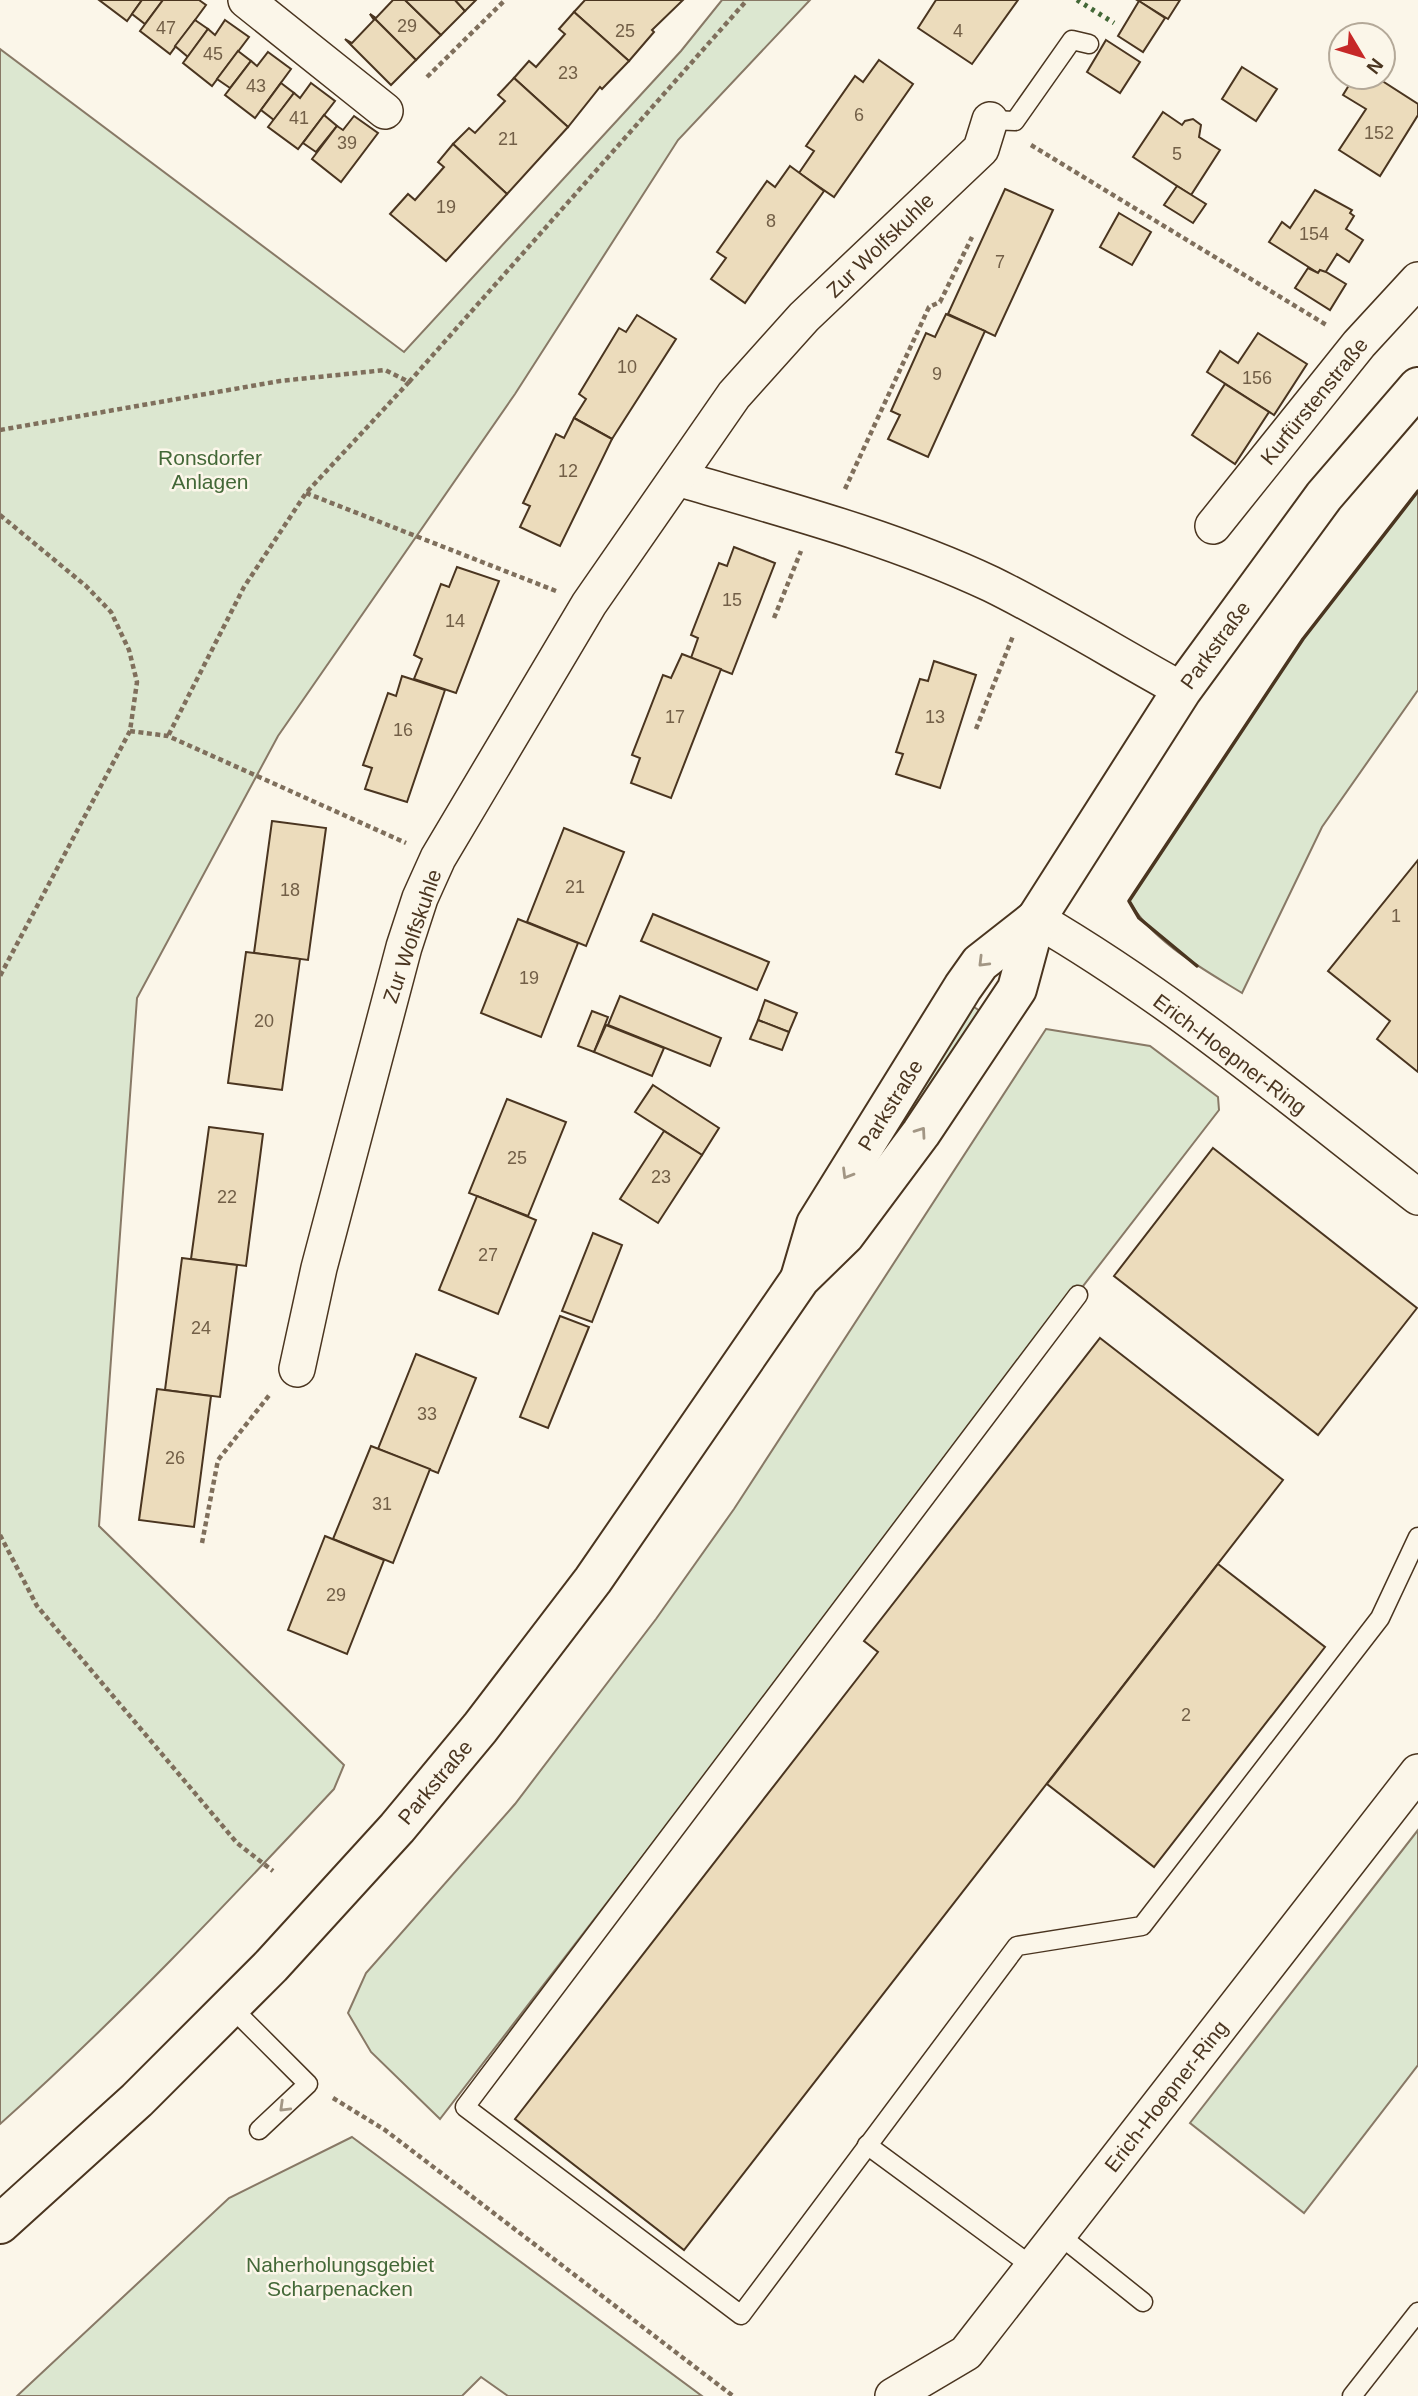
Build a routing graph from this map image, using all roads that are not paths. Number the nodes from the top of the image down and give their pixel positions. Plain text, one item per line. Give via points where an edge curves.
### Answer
1 (246, 0) edge
2 (1089, 44) dead end
3 (384, 111) dead end
4 (990, 120) joint
5 (1418, 280) edge
6 (1418, 387) edge
7 (677, 478) junction
8 (1213, 526) dead end
9 (1182, 690) junction
10 (1036, 919) junction
11 (1418, 1196) edge
12 (1078, 1295) dead end
13 (297, 1369) road end
14 (1418, 1537) edge
15 (1418, 1772) edge
16 (231, 2007) junction
17 (259, 2130) dead end
18 (867, 2145) junction
19 (0, 2224) edge
20 (1058, 2234) junction
21 (1032, 2267) junction
22 (1143, 2302) dead end
23 (1418, 2312) edge
24 (893, 2396) edge
25 (1352, 2396) edge

1 - 3 street
2 - 4 lane via 1072,40 1015,121
4 - 7 street, Zur Wolfskuhle via 981,149 804,317 734,395
5 - 8 street, Kurfürstenstraße via 1359,344
6 - 9 main road, Parkstraße via 1324,496
7 - 9 street via 830,522 989,584
7 - 13 street, Zur Wolfskuhle via 589,604 438,858 420,898 319,1268
9 - 10 main road, Parkstraße
10 - 11 street, Erich-Hoepner-Ring via 1183,1017
10 - 16 main road, Parkstraße via 1017,989 993,1027 845,1235 800,1279 593,1580 480,1728 380,1847
12 - 18 lane via 465,2107 741,2315
14 - 18 lane via 1380,1618 1142,1926 1017,1946
15 - 20 street, Erich-Hoepner-Ring
16 -> 17 lane via 308,2084
16 - 19 main road, Parkstraße
18 - 21 lane
20 - 21 street, Erich-Hoepner-Ring
20 - 22 lane
21 - 24 street, Erich-Hoepner-Ring via 966,2353
23 - 25 lane

